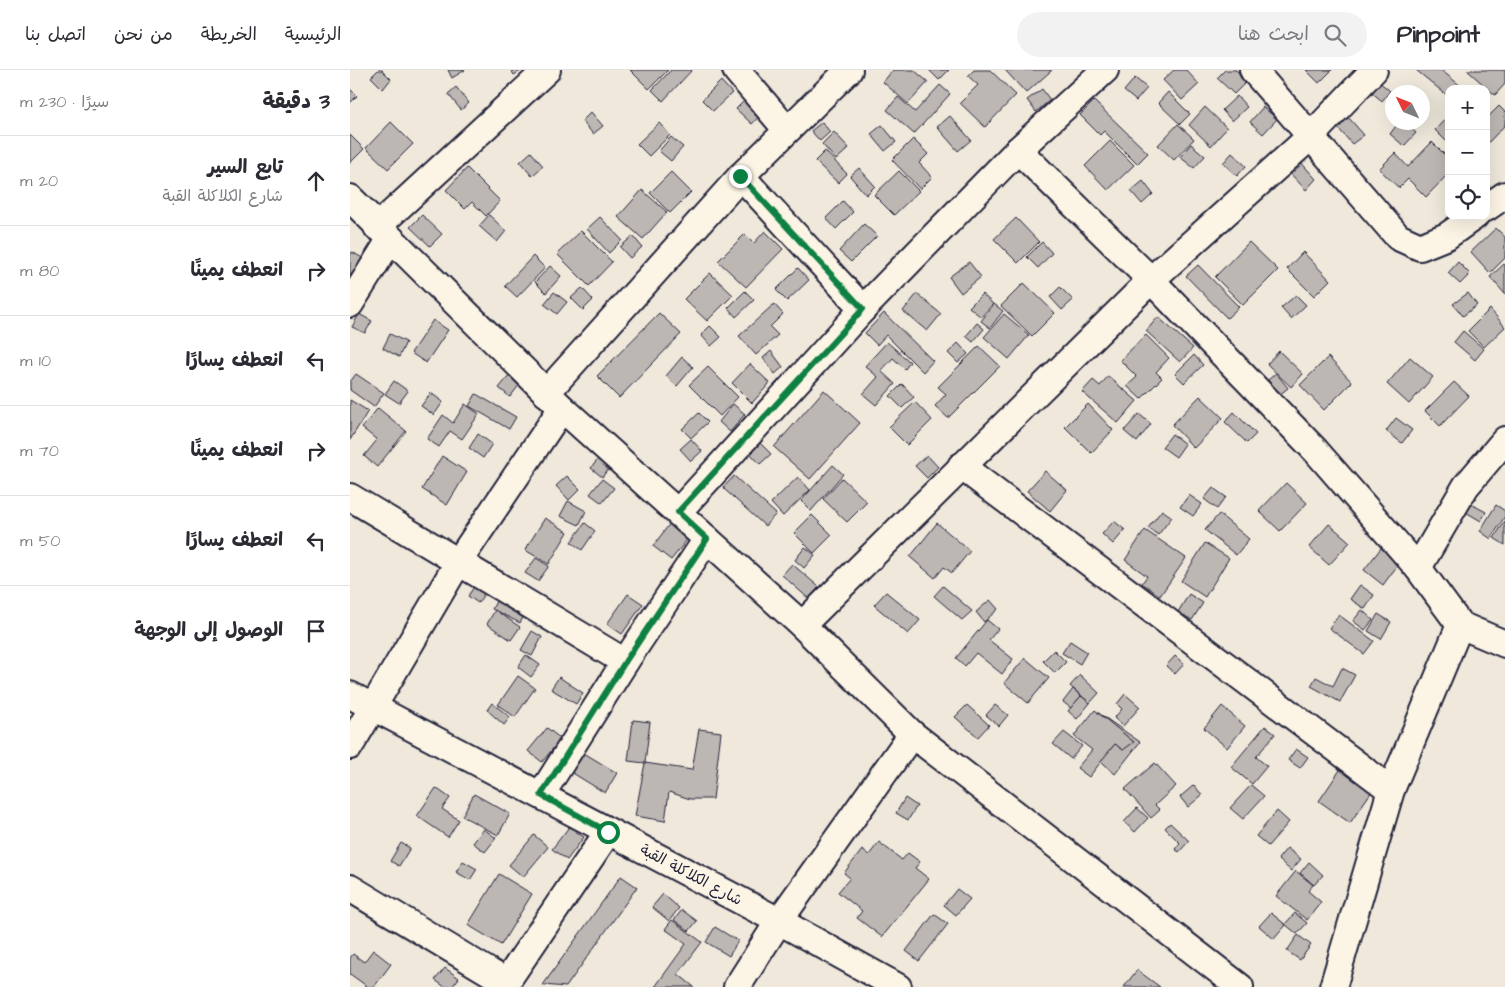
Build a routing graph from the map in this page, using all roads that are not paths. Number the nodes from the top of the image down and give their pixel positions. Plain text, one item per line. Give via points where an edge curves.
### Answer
1 (547, 70) edge
2 (736, 70) edge
3 (850, 70) edge
4 (1105, 70) edge
5 (1253, 70) edge
6 (1374, 70) edge
7 (787, 130) junction
8 (1310, 137) junction
9 (1018, 150) junction
10 (740, 176) junction
11 (1505, 195) edge
12 (350, 198) edge
13 (1490, 205) edge
14 (1469, 220) edge
15 (384, 233) junction
16 (1151, 280) junction
17 (350, 303) edge
18 (863, 309) junction
19 (554, 400) junction
20 (1505, 440) edge
21 (961, 466) junction
22 (350, 497) edge
23 (678, 512) junction
24 (707, 539) junction
25 (459, 561) junction
26 (1418, 568) junction
27 (802, 625) junction
28 (1460, 625) junction
29 (1505, 644) edge
30 (625, 662) junction
31 (361, 701) edge
32 (912, 734) junction
33 (350, 746) edge
34 (1391, 790) junction
35 (541, 795) junction
36 (608, 832) junction
37 (350, 888) edge
38 (779, 921) junction
39 (505, 984) edge
40 (737, 987) edge
41 (898, 987) edge
42 (1240, 987) edge
43 (1333, 987) edge

1 - 15 street
2 - 7 street
3 - 7 street
4 - 9 street
5 - 8 street
6 - 8 street
7 - 10 street
8 - 14 street via 1398,237 1420,247 1446,236
8 - 16 street
9 - 16 street
9 - 18 street
10 - 18 street
10 - 19 street
11 - 13 street
12 - 15 street
15 - 17 street
15 - 19 street
16 - 21 street
16 - 26 street via 1316,451
18 - 23 street
19 - 23 street
19 - 25 street
20 - 26 street via 1466,486
21 - 27 street
21 - 34 street
22 - 25 street
23 - 24 street
24 - 27 street
24 - 30 street
25 - 30 street
25 - 31 street
26 - 28 street
27 - 32 street
28 - 29 street
28 - 34 street
30 - 35 street
31 - 33 street
31 - 35 street, شارع الكلاكلة القبة
32 - 38 street
32 - 42 street
34 - 43 street
35 - 36 street, شارع الكلاكلة القبة
36 - 38 street, شارع الكلاكلة القبة
36 - 39 street
37 - 39 street
38 - 40 street
38 - 41 street, شارع الكلاكلة القبة

